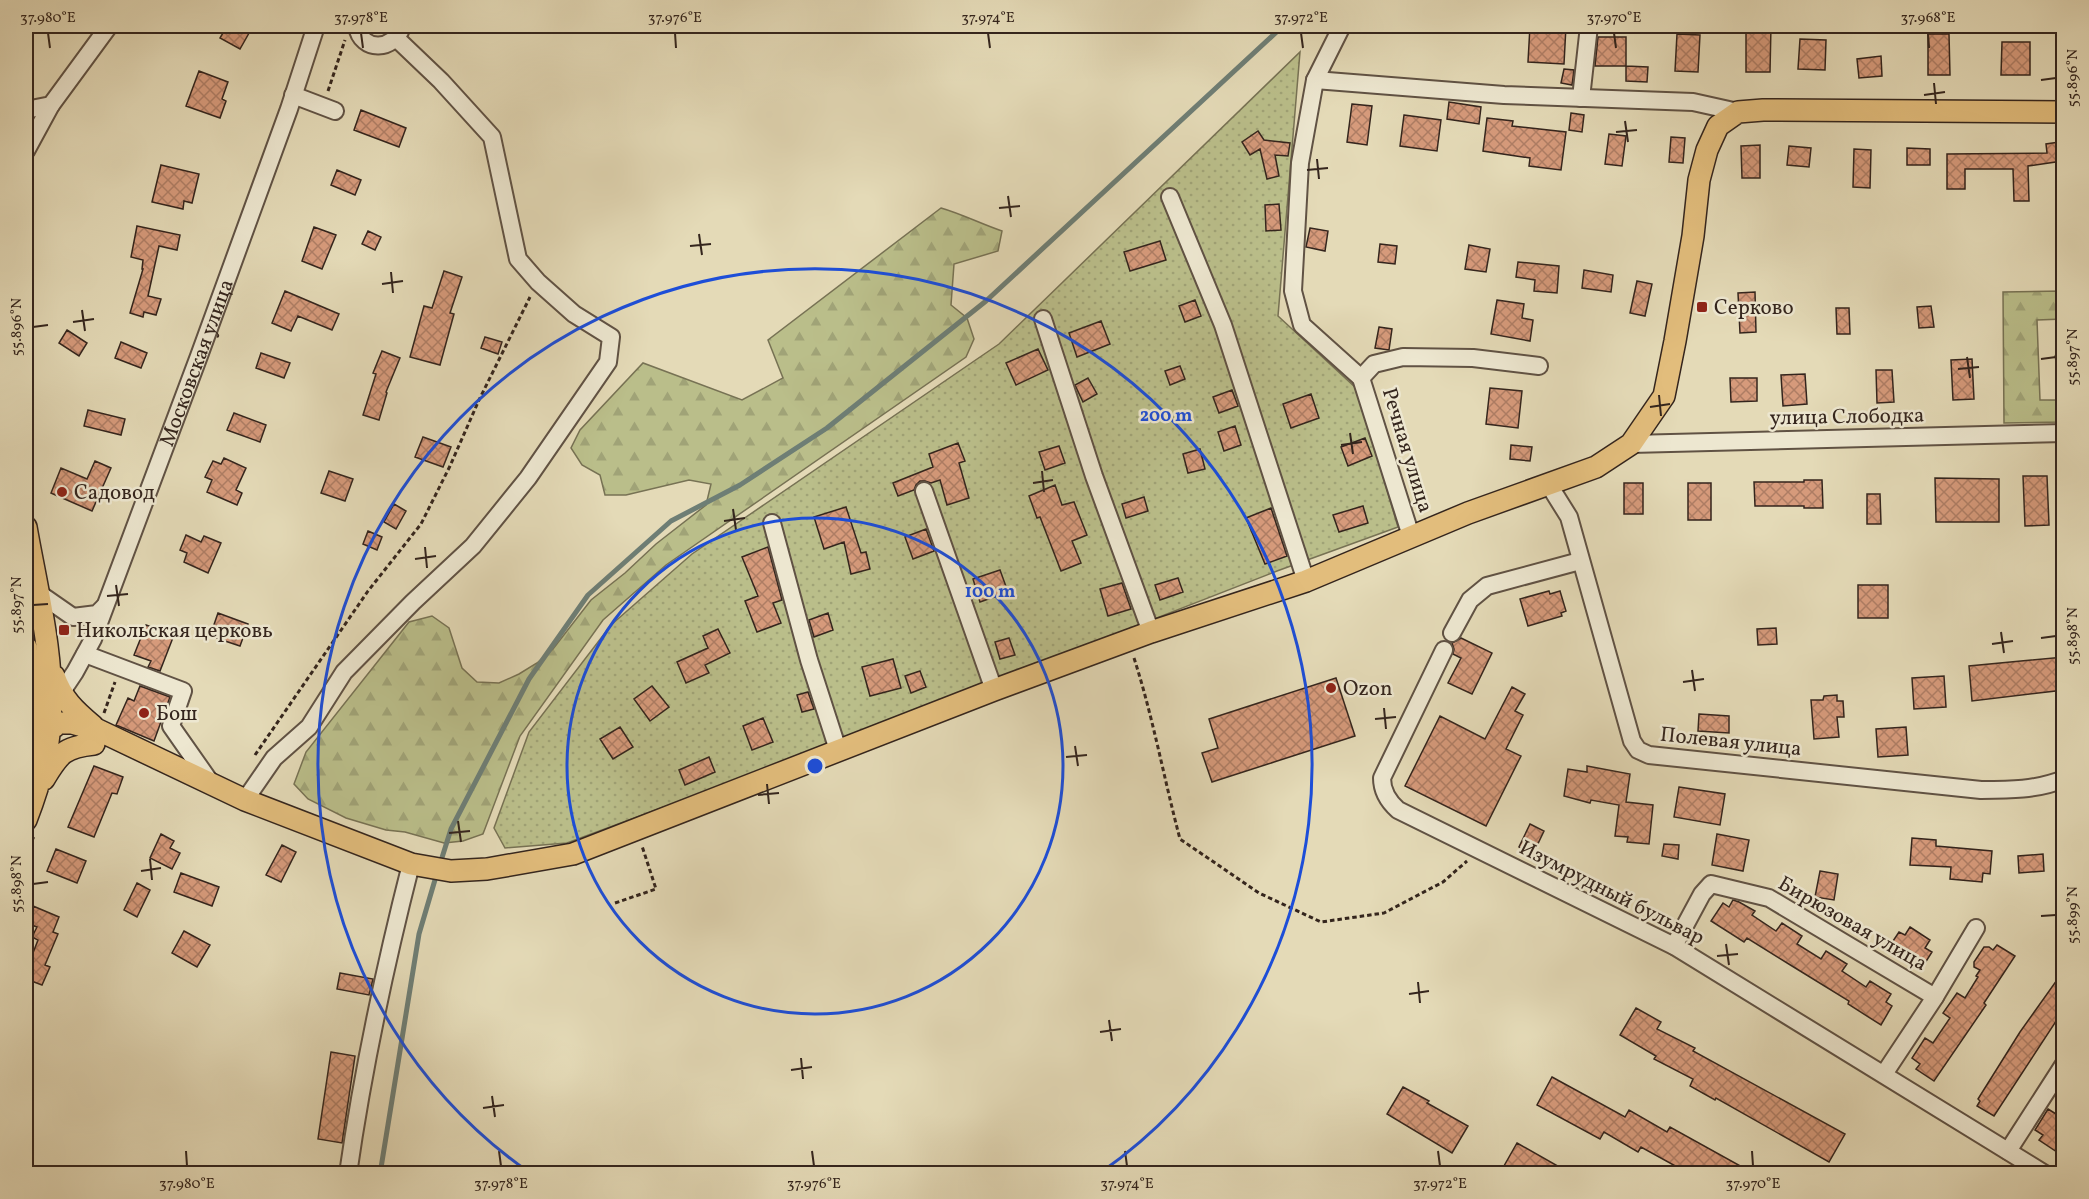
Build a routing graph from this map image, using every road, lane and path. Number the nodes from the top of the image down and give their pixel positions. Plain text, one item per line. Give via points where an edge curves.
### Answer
1 (109, 26) edge
2 (316, 26) edge
3 (1342, 26) edge
4 (1589, 26) edge
5 (351, 31) edge
6 (399, 32) edge
7 (1315, 80) junction
8 (293, 95) junction
9 (1581, 98) junction
10 (51, 105) junction
11 (329, 109) joint
12 (26, 110) edge
13 (2064, 111) edge
14 (1738, 112) junction
15 (26, 151) edge
16 (1170, 197) dead end
17 (538, 282) junction
18 (1044, 319) dead end
19 (1539, 366) dead end
20 (1361, 378) junction
21 (2064, 433) edge
22 (1631, 444) junction
23 (1550, 484) junction
24 (924, 490) dead end
25 (772, 523) dead end
26 (26, 527) edge
27 (1411, 536) junction
28 (1580, 561) junction
29 (1306, 581) junction
30 (37, 592) junction
31 (104, 607) junction
32 (1151, 632) junction
33 (1452, 633) dead end
34 (1128, 641) junction
35 (26, 647) edge
36 (1444, 650) dead end
37 (85, 654) junction
38 (120, 668) junction
39 (994, 690) junction
40 (44, 728) edge
41 (99, 730) junction
42 (838, 750) junction
43 (254, 761) dead end
44 (2064, 779) edge
45 (211, 784) junction
46 (39, 788) junction
47 (245, 800) junction
48 (26, 820) edge
49 (636, 829) junction
50 (1479, 850) junction
51 (420, 866) junction
52 (615, 903) dead end
53 (1976, 928) dead end
54 (1674, 946) junction
55 (1935, 997) junction
56 (2064, 1064) edge
57 (1884, 1074) junction
58 (2008, 1151) junction
59 (348, 1173) edge
60 (2045, 1173) edge

1 - 10 street
2 - 8 street, Московская улица
3 - 7 street
4 - 9 street
5 - 6 street via 375,45 390,43
5 - 11 path
6 - 17 street via 492,137 518,259
7 - 9 street
7 - 20 street via 1300,163 1293,291 1302,325
8 - 11 street
8 - 31 street, Московская улица
9 - 14 street via 1693,102
10 - 12 street
10 - 15 street
13 - 14 main road
14 - 22 main road via 1718,126 1707,150 1664,396
16 - 29 street via 1223,325
17 - 43 path via 421,524 368,591 256,751
17 - 47 street via 574,314 611,337 608,362 528,478 473,546 344,672 309,727 274,758
18 - 32 street via 1094,476
19 - 20 street via 1473,358 1403,357 1374,364
20 - 27 street, Речная улица
21 - 22 street, улица Слободка
22 - 23 main road via 1596,467
23 - 27 main road
23 - 28 street, Полевая улица via 1569,517
24 - 39 street
25 - 42 street
26 - 30 main road
27 - 29 main road
28 - 33 street via 1487,586 1470,600
28 - 44 street, Полевая улица via 1632,741 1638,750 1649,755 1981,790 2027,789
29 - 32 main road
30 - 31 street via 73,617 97,614
30 - 40 main road via 47,659
31 - 37 street, Московская улица
32 - 34 main road
34 - 39 main road
34 - 50 path via 1149,703 1180,839 1259,892 1321,922 1384,913 1443,882
35 - 40 main road via 32,694
36 - 50 street, Изумрудный бульвар via 1382,778 1382,787 1398,810
37 - 38 street
37 - 40 street, Московская улица
38 - 41 path
38 - 45 street via 183,691 171,726
39 - 42 main road
40 - 41 main road
40 - 41 main road via 65,700
40 - 46 main road, Московская улица
41 - 45 main road
41 - 46 main road via 58,758
42 - 49 main road
45 - 47 main road
46 - 48 main road, Московская улица
47 - 51 main road
49 - 51 main road via 573,854 487,869 451,871
49 - 52 path via 656,889
50 - 54 street, Изумрудный бульвар
51 - 59 street via 383,972
53 - 55 street, Бирюзовая улица
54 - 55 street, Бирюзовая улица via 1711,884 1769,898
54 - 57 street, Изумрудный бульвар
55 - 57 street, Бирюзовая улица
56 - 58 street
57 - 58 street, Изумрудный бульвар
58 - 60 street, Изумрудный бульвар

